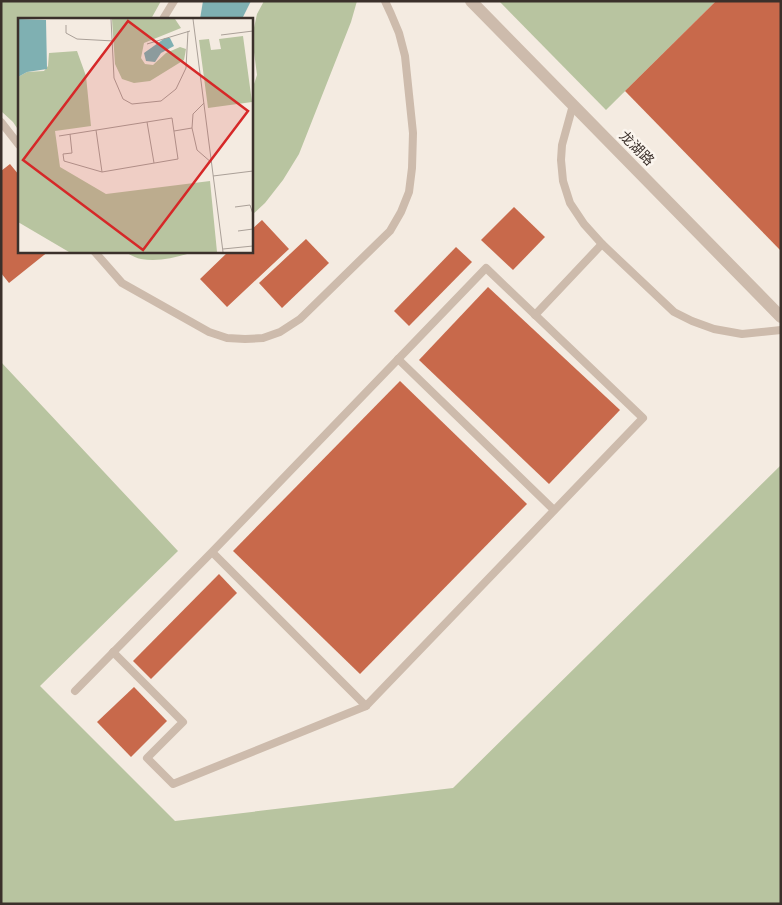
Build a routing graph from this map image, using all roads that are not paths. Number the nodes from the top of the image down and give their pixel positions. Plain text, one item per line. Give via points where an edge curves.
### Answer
1 (174, 1) edge
2 (385, 1) edge
3 (471, 1) edge
4 (164, 18) edge
5 (573, 105) junction
6 (3, 127) edge
7 (18, 144) edge
8 (602, 244) junction
9 (95, 252) edge
10 (536, 315) junction
11 (781, 316) edge
12 (781, 330) edge
13 (398, 359) junction
14 (554, 510) junction
15 (212, 552) junction
16 (113, 652) junction
17 (75, 691) dead end
18 (366, 706) junction

1 - 4 lane
2 - 9 lane via 399,33 404,56 413,133 409,192 390,231 300,320 263,338 227,338 209,332 122,283
3 - 5 street, 龙湖路
5 - 8 lane via 562,145 563,181 570,203
5 - 11 street, 龙湖路
6 - 7 lane
8 - 10 lane
8 - 12 lane via 674,312 692,321 742,334
10 - 13 lane via 486,268
10 - 14 lane via 643,418
13 - 14 lane
13 - 15 lane
14 - 18 lane
15 - 16 lane
15 - 18 lane
16 - 17 lane
16 - 18 lane via 183,722 147,758 173,784

